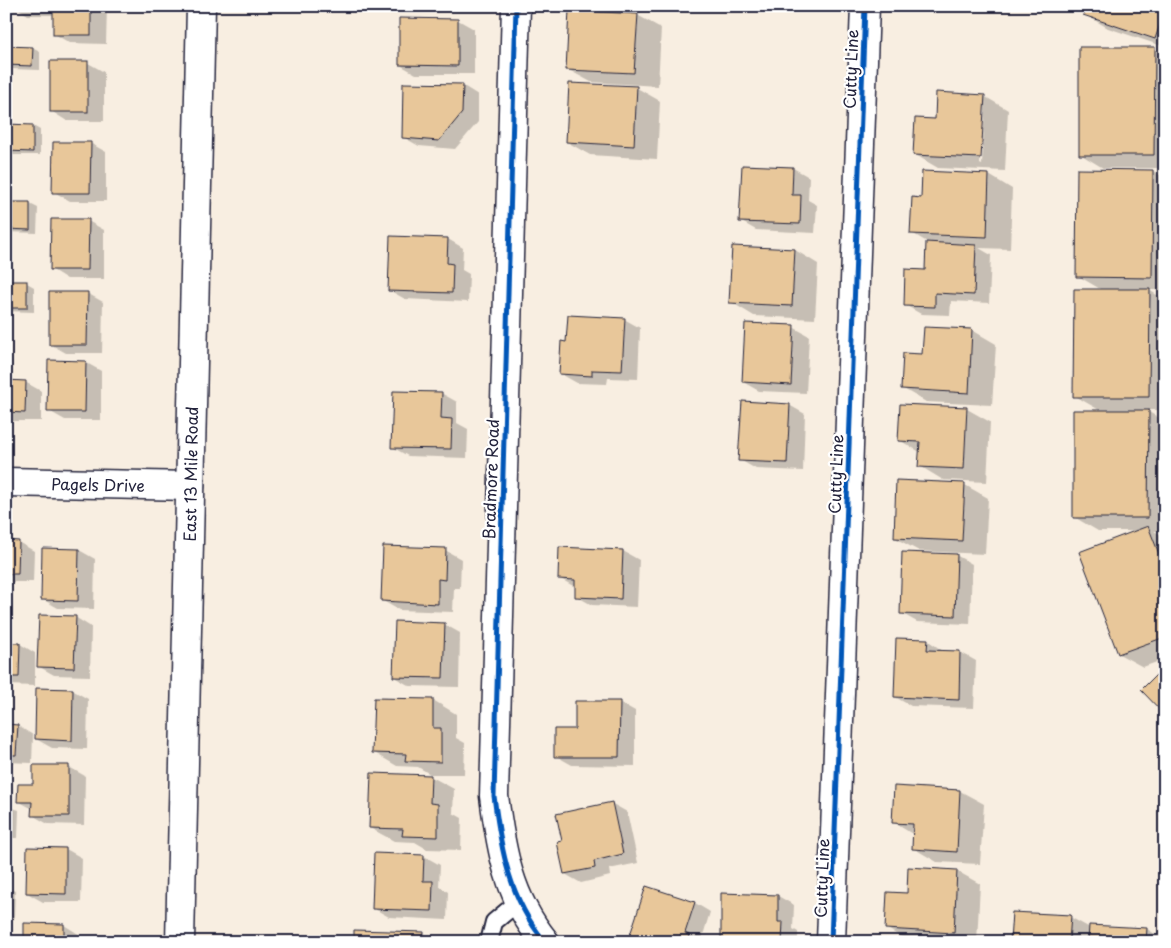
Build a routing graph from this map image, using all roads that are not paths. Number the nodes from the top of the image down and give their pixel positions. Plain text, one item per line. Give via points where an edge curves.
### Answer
1 (201, 6) edge
2 (516, 6) edge
3 (864, 6) edge
4 (6, 482) edge
5 (190, 486) junction
6 (518, 902) junction
7 (180, 942) edge
8 (489, 942) edge
9 (545, 942) edge
10 (832, 942) edge

1 - 5 street, East 13 Mile Road
2 - 6 street, Bradmore Road via 494,796 501,850
3 - 10 street, Cutty Line
4 - 5 street, Pagels Drive
5 - 7 street, East 13 Mile Road
6 - 8 lane via 494,922
6 - 9 street, Bradmore Road

